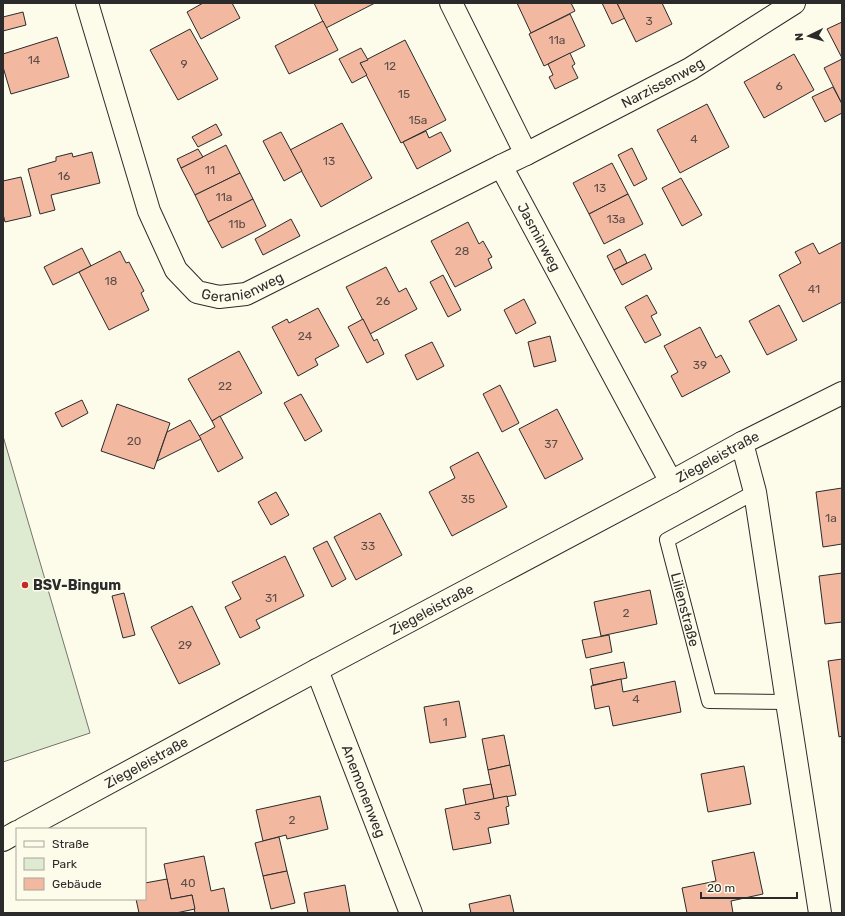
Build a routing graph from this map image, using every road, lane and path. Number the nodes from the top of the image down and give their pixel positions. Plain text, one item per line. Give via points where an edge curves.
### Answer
1 (87, 3) edge
2 (451, 3) edge
3 (794, 3) edge
4 (526, 154) junction
5 (501, 166) junction
6 (842, 393) edge
7 (742, 443) junction
8 (671, 482) junction
9 (755, 492) junction
10 (317, 670) junction
11 (787, 702) junction
12 (25, 828) edge
13 (16, 833) edge
14 (3, 840) edge
15 (411, 913) edge
16 (820, 913) edge

1 - 5 street, Geranienweg via 149,211 176,270 197,292 219,297 246,294
2 - 4 street
3 - 4 street, Narzissenweg via 690,69
4 - 5 street
5 - 8 street, Jasminweg
6 - 7 street, Ziegeleistraße
7 - 8 street, Ziegeleistraße
7 - 9 street
8 - 10 street, Ziegeleistraße
9 - 11 street
9 - 11 lane, Lilienstraße via 667,540 709,700
10 - 12 street, Ziegeleistraße
10 - 15 street, Anemonenweg
11 - 16 street
13 - 14 street

